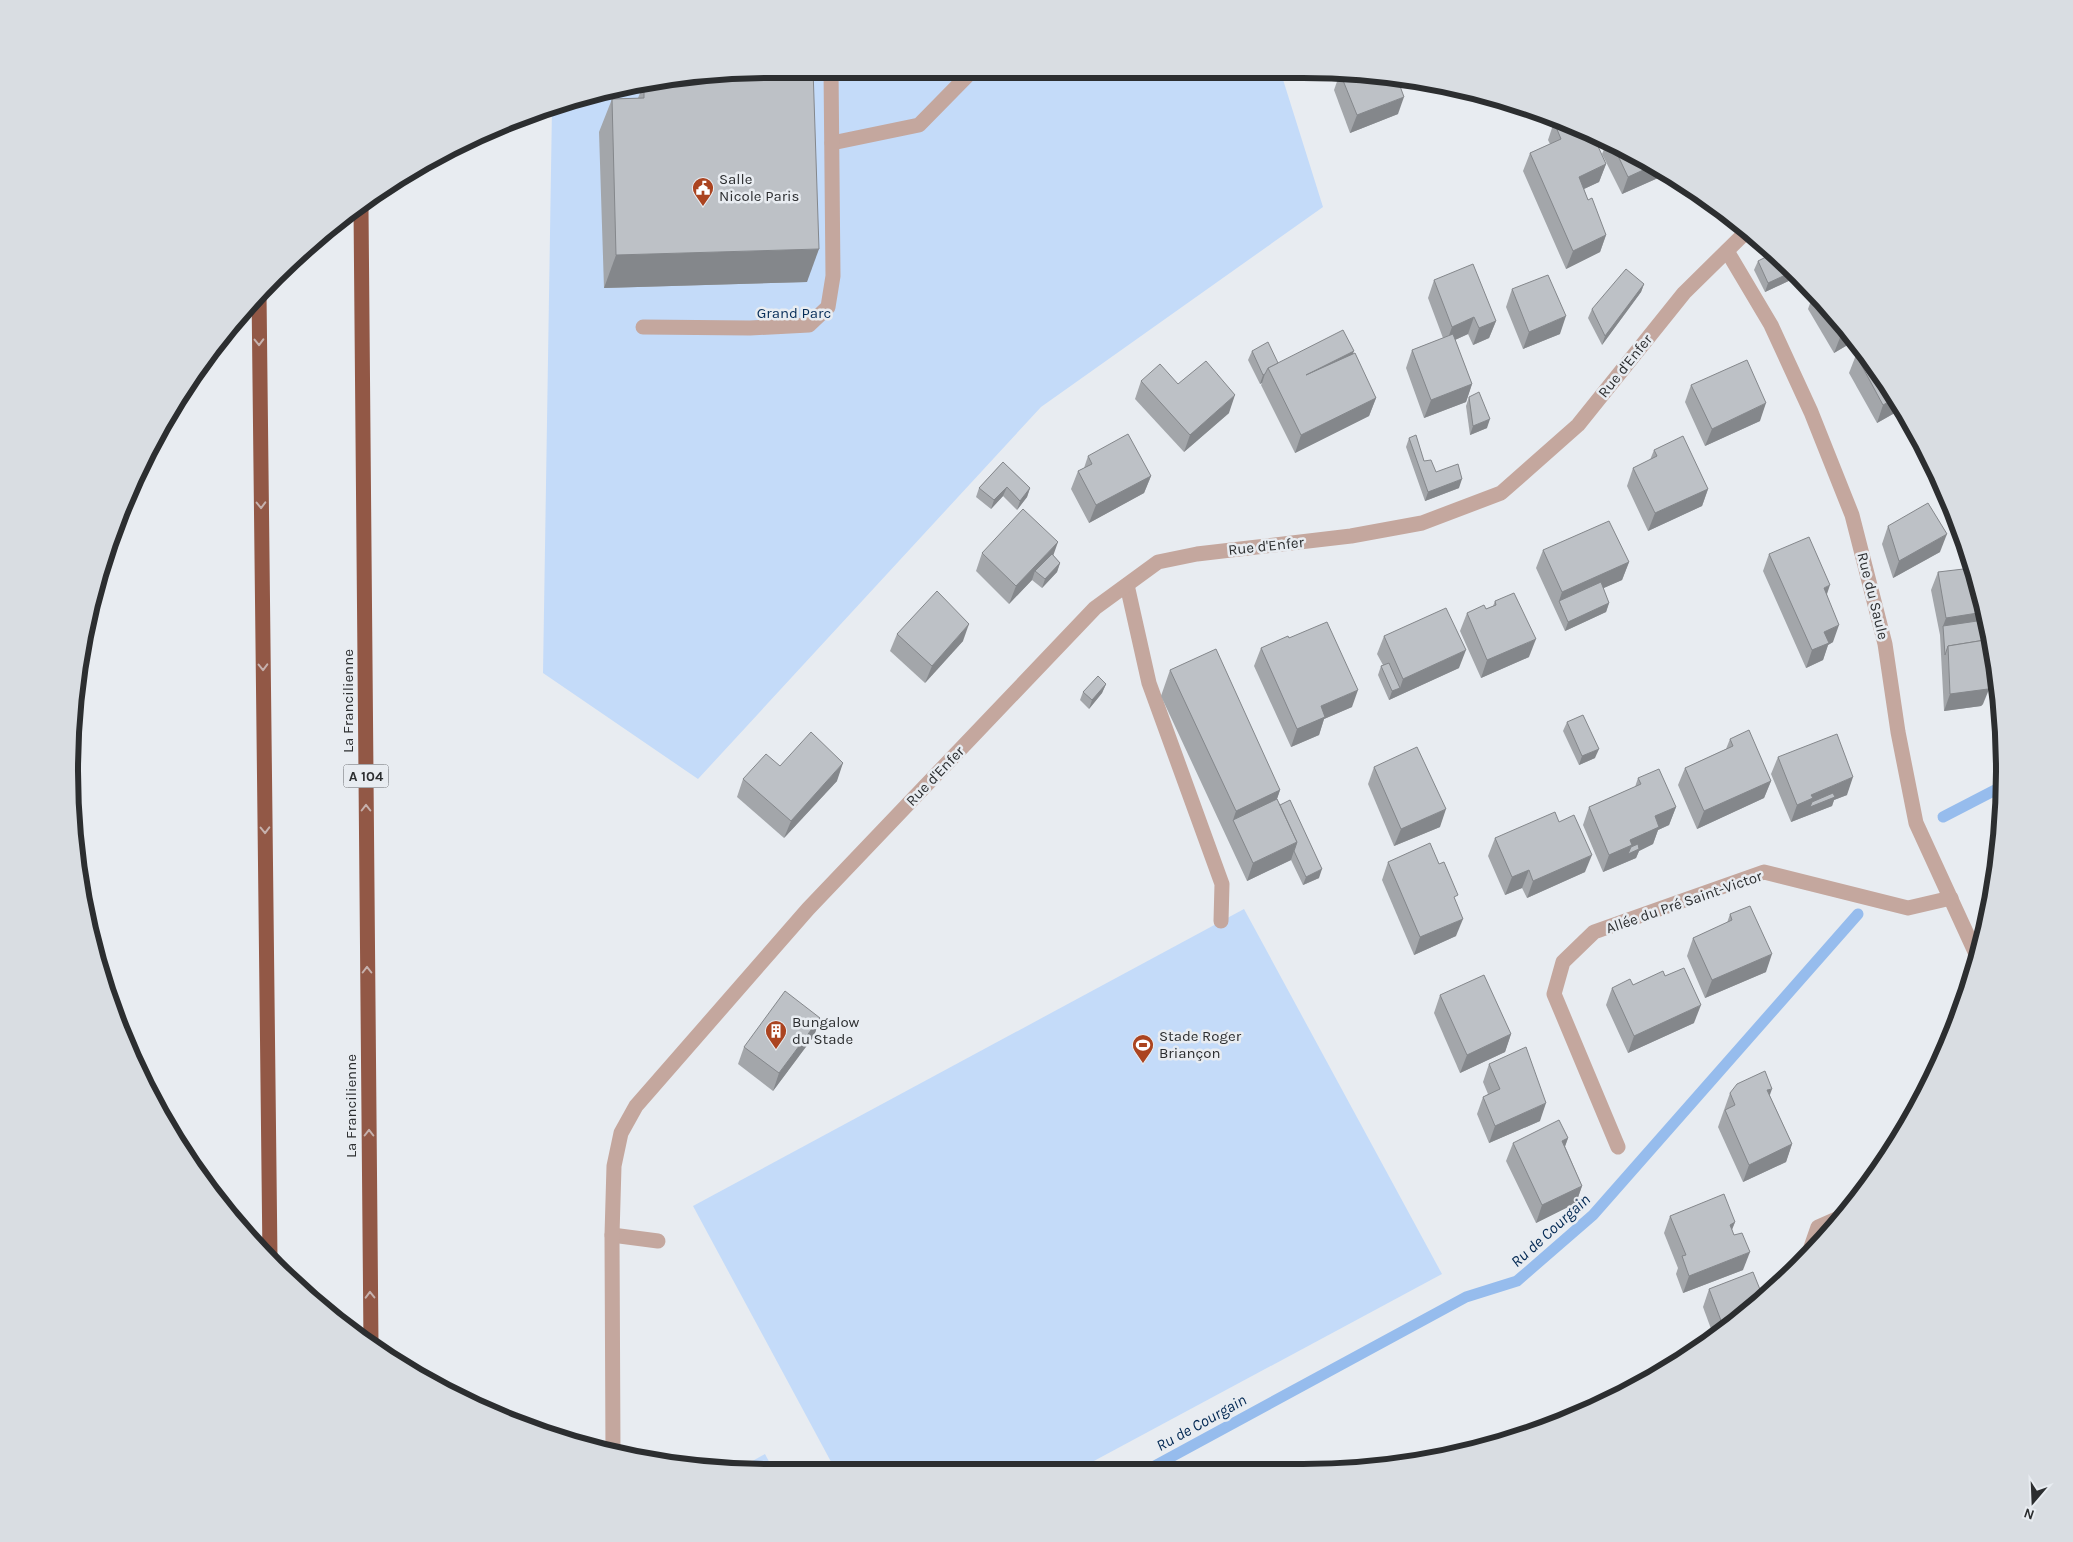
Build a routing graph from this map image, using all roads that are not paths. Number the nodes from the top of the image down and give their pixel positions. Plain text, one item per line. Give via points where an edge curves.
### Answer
1 (831, 78) edge
2 (965, 78) edge
3 (832, 143) junction
4 (361, 212) edge
5 (1742, 236) edge
6 (1726, 251) junction
7 (259, 304) edge
8 (643, 327) dead end
9 (1128, 584) junction
10 (1951, 898) junction
11 (1221, 922) dead end
12 (1972, 948) edge
13 (1618, 1147) dead end
14 (1827, 1223) edge
15 (612, 1235) junction
16 (1815, 1236) edge
17 (658, 1241) dead end
18 (270, 1249) edge
19 (370, 1336) edge
20 (612, 1446) edge

1 - 3 street
2 - 3 street via 919,125
3 - 8 street via 833,276 828,307 809,325
19 -> 4 highway, La Francilienne / A 104
5 - 6 street, Rue d'Enfer
6 - 9 street, Rue d'Enfer via 1684,292 1578,425 1501,494 1422,523 1352,536 1197,554 1158,562
6 - 10 street, Rue du Saule via 1771,325 1811,412 1852,515 1885,644 1916,823
7 -> 18 highway
9 - 11 street via 1149,683 1222,884
9 - 15 street, Rue d'Enfer via 1095,608 808,910 636,1106 621,1133 614,1166
10 - 12 street, Rue du Saule
10 - 13 street, Allée du Pré Saint-Victor via 1908,908 1764,872 1594,932 1563,962 1554,994
14 - 16 street via 1818,1227
15 - 17 street
15 - 20 street, Rue d'Enfer

